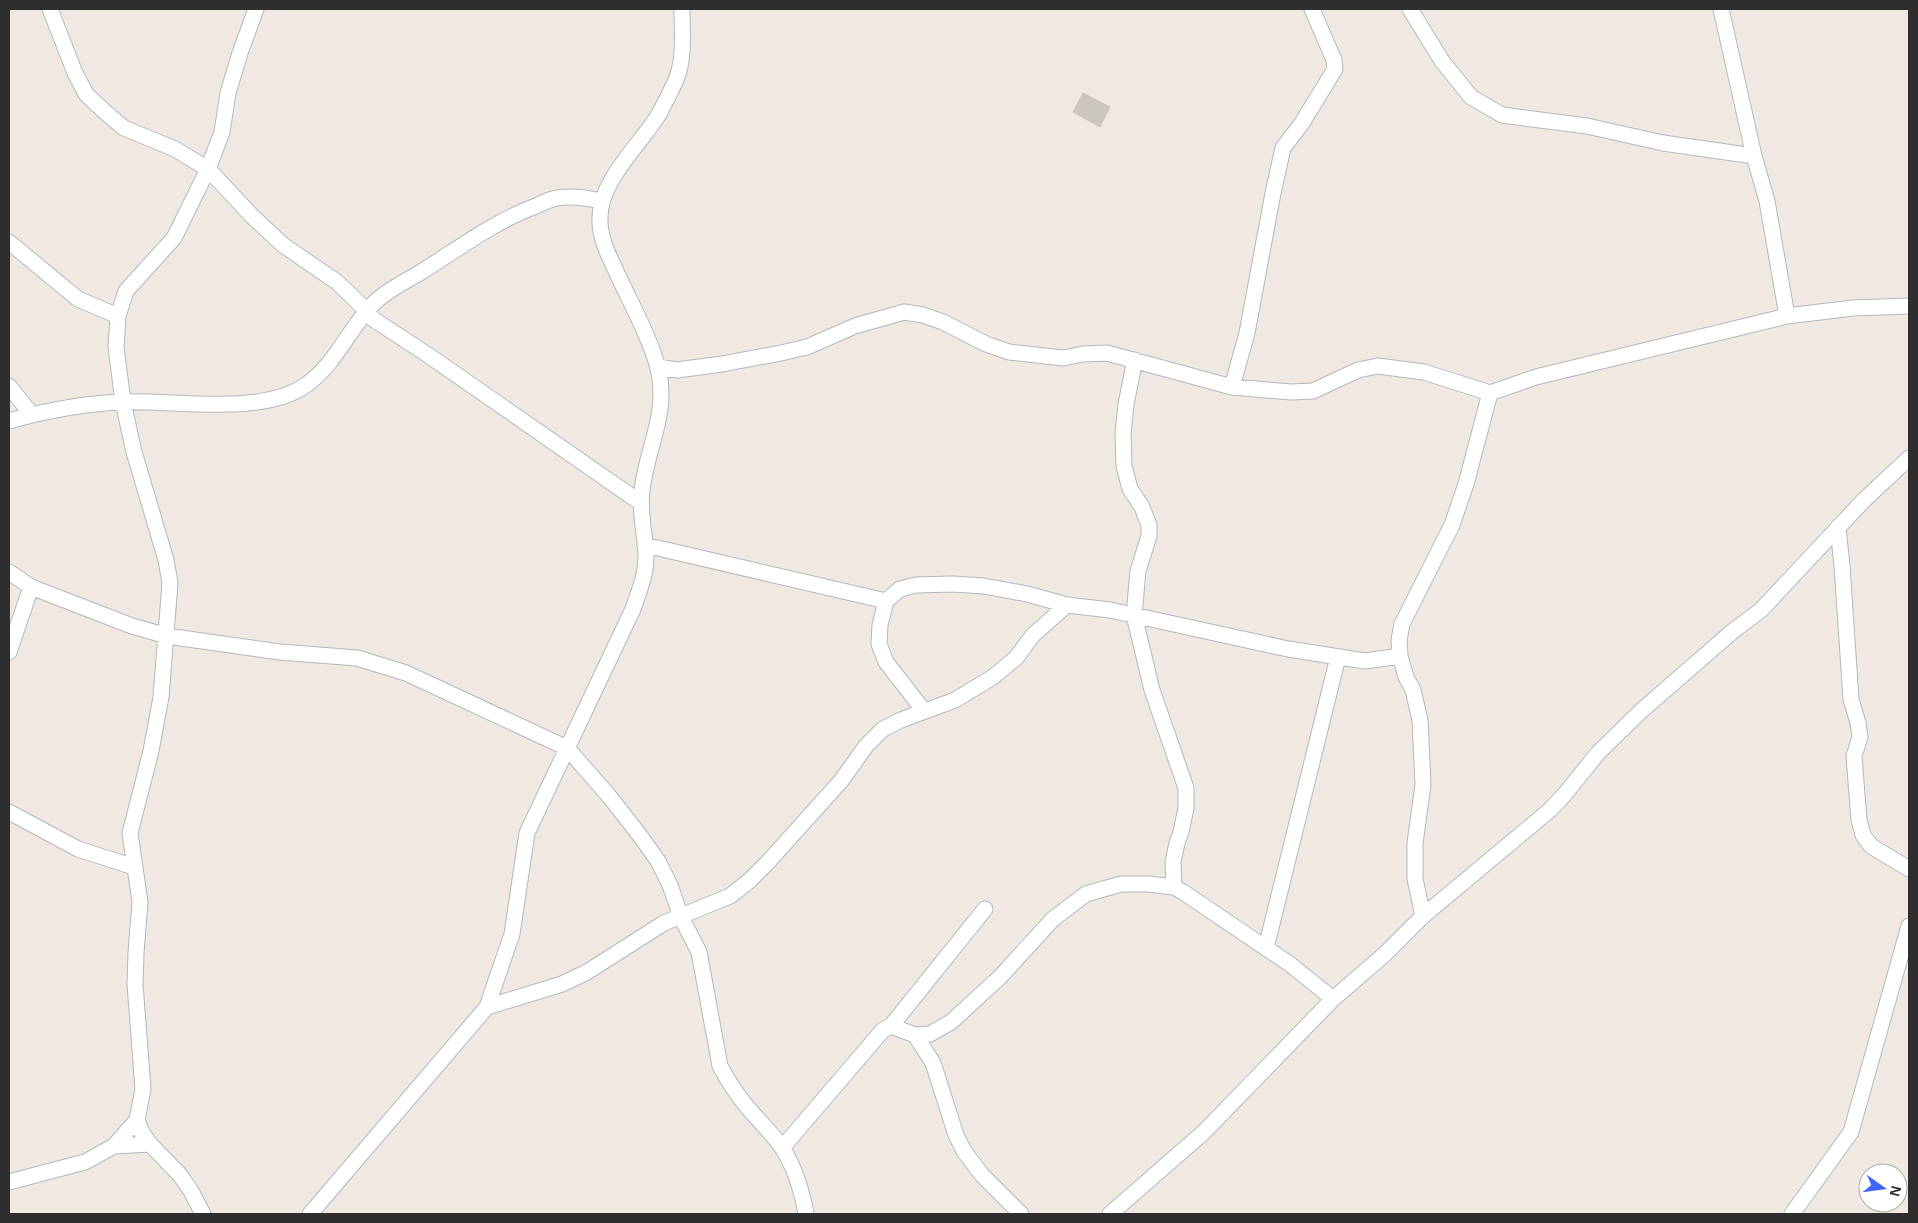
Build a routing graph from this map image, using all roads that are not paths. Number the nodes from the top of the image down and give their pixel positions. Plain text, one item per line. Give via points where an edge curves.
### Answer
1 (50, 9) edge
2 (256, 9) edge
3 (682, 9) edge
4 (1312, 9) edge
5 (1410, 9) edge
6 (1721, 9) edge
7 (1754, 156) junction
8 (208, 169) junction
9 (602, 201) junction
10 (9, 242) edge
11 (1909, 306) edge
12 (367, 311) junction
13 (118, 316) junction
14 (1788, 316) junction
15 (1135, 360) junction
16 (658, 367) junction
17 (677, 370) junction
18 (9, 386) edge
19 (1232, 387) junction
20 (662, 390) junction
21 (1490, 393) junction
22 (123, 402) junction
23 (32, 414) junction
24 (9, 422) edge
25 (1907, 463) edge
26 (641, 504) junction
27 (1838, 528) junction
28 (645, 545) junction
29 (9, 572) edge
30 (31, 587) junction
31 (886, 601) junction
32 (1067, 605) junction
33 (1134, 615) junction
34 (167, 636) junction
35 (9, 652) edge
36 (1400, 656) junction
37 (1338, 657) junction
38 (924, 711) junction
39 (567, 748) junction
40 (9, 812) edge
41 (134, 867) junction
42 (1909, 869) edge
43 (1174, 887) junction
44 (985, 909) dead end
45 (1423, 916) junction
46 (681, 917) junction
47 (1909, 926) edge
48 (1266, 948) junction
49 (1334, 999) junction
50 (487, 1007) junction
51 (892, 1026) junction
52 (915, 1035) junction
53 (137, 1120) junction
54 (150, 1144) junction
55 (114, 1146) junction
56 (782, 1148) junction
57 (9, 1182) edge
58 (203, 1214) edge
59 (310, 1214) edge
60 (806, 1214) edge
61 (1021, 1214) edge
62 (1110, 1214) edge
63 (1792, 1214) edge

1 - 8 street via 86,94 124,128 175,149
2 - 8 street via 228,93 222,132
3 - 9 street via 681,62 677,78 658,115 628,154
4 - 19 street via 1334,60 1334,69 1283,148 1247,333
5 - 7 street via 1442,62 1472,97 1502,115 1587,126 1663,143
6 - 7 street
7 - 14 street via 1767,201
8 - 12 street via 283,245 324,271
8 - 13 street via 174,238 126,291
9 - 12 street via 556,198 520,212 391,290
9 - 16 street via 603,242
10 - 13 street via 78,300
11 - 14 street via 1853,308
12 - 22 street via 325,368 306,385 284,397 247,403
12 - 26 street via 382,326
13 - 22 street via 116,348
14 - 21 street via 1545,375
15 - 17 street via 1107,353 1063,358 1009,352 943,322 904,312 855,326 798,349
15 - 19 street
15 - 33 street via 1126,404 1124,466 1130,488 1149,526 1149,536 1138,571
16 - 17 street
16 - 20 street
17 - 20 street
18 - 23 street
19 - 21 street via 1313,392 1358,370 1378,366 1424,372
20 - 26 street via 662,404
21 - 36 street via 1452,525 1402,624
22 - 23 street
22 - 34 street via 134,452 166,560 170,582
23 - 24 street
25 - 27 street
26 - 28 street
27 - 42 street via 1851,699 1860,737 1854,756 1859,820 1863,835 1871,846
27 - 45 street via 1761,610 1641,711 1598,753 1550,810
28 - 31 street
28 - 39 street via 643,578 632,609
29 - 30 street
30 - 34 street
30 - 35 street
31 - 32 street via 900,589 952,584 984,586
31 - 38 street via 879,644 886,662
32 - 33 street
32 - 38 street via 993,677 955,700
33 - 37 street
33 - 43 street via 1152,690 1186,788 1186,808 1173,862
34 - 39 street via 280,652 357,658 414,676
34 - 41 street via 161,698 130,833
36 - 37 street via 1365,661
36 - 45 street via 1420,720 1424,785 1415,843 1415,879
37 - 48 street
38 - 46 street via 900,720 866,746 841,781 750,882 730,896
39 - 46 street via 609,796 658,861
39 - 50 street via 527,833 512,934
40 - 41 street via 78,849
41 - 53 street via 140,902 136,984 143,1089
43 - 48 street
43 - 52 street via 1121,884 1086,894 1053,919 1000,978 951,1022 930,1034
44 - 51 street
45 - 49 street
46 - 50 street via 649,931 587,972 562,984
46 - 56 street via 699,952 720,1066 747,1108
47 - 63 street via 1851,1132
48 - 49 street
49 - 62 street via 1204,1132
50 - 59 street
51 - 52 street
51 - 56 street via 883,1030
52 - 61 street via 933,1063 964,1151 982,1175
53 - 54 street
53 - 55 street
54 - 55 street
54 - 58 street via 180,1175
55 - 57 street via 85,1162
56 - 60 street via 799,1181

